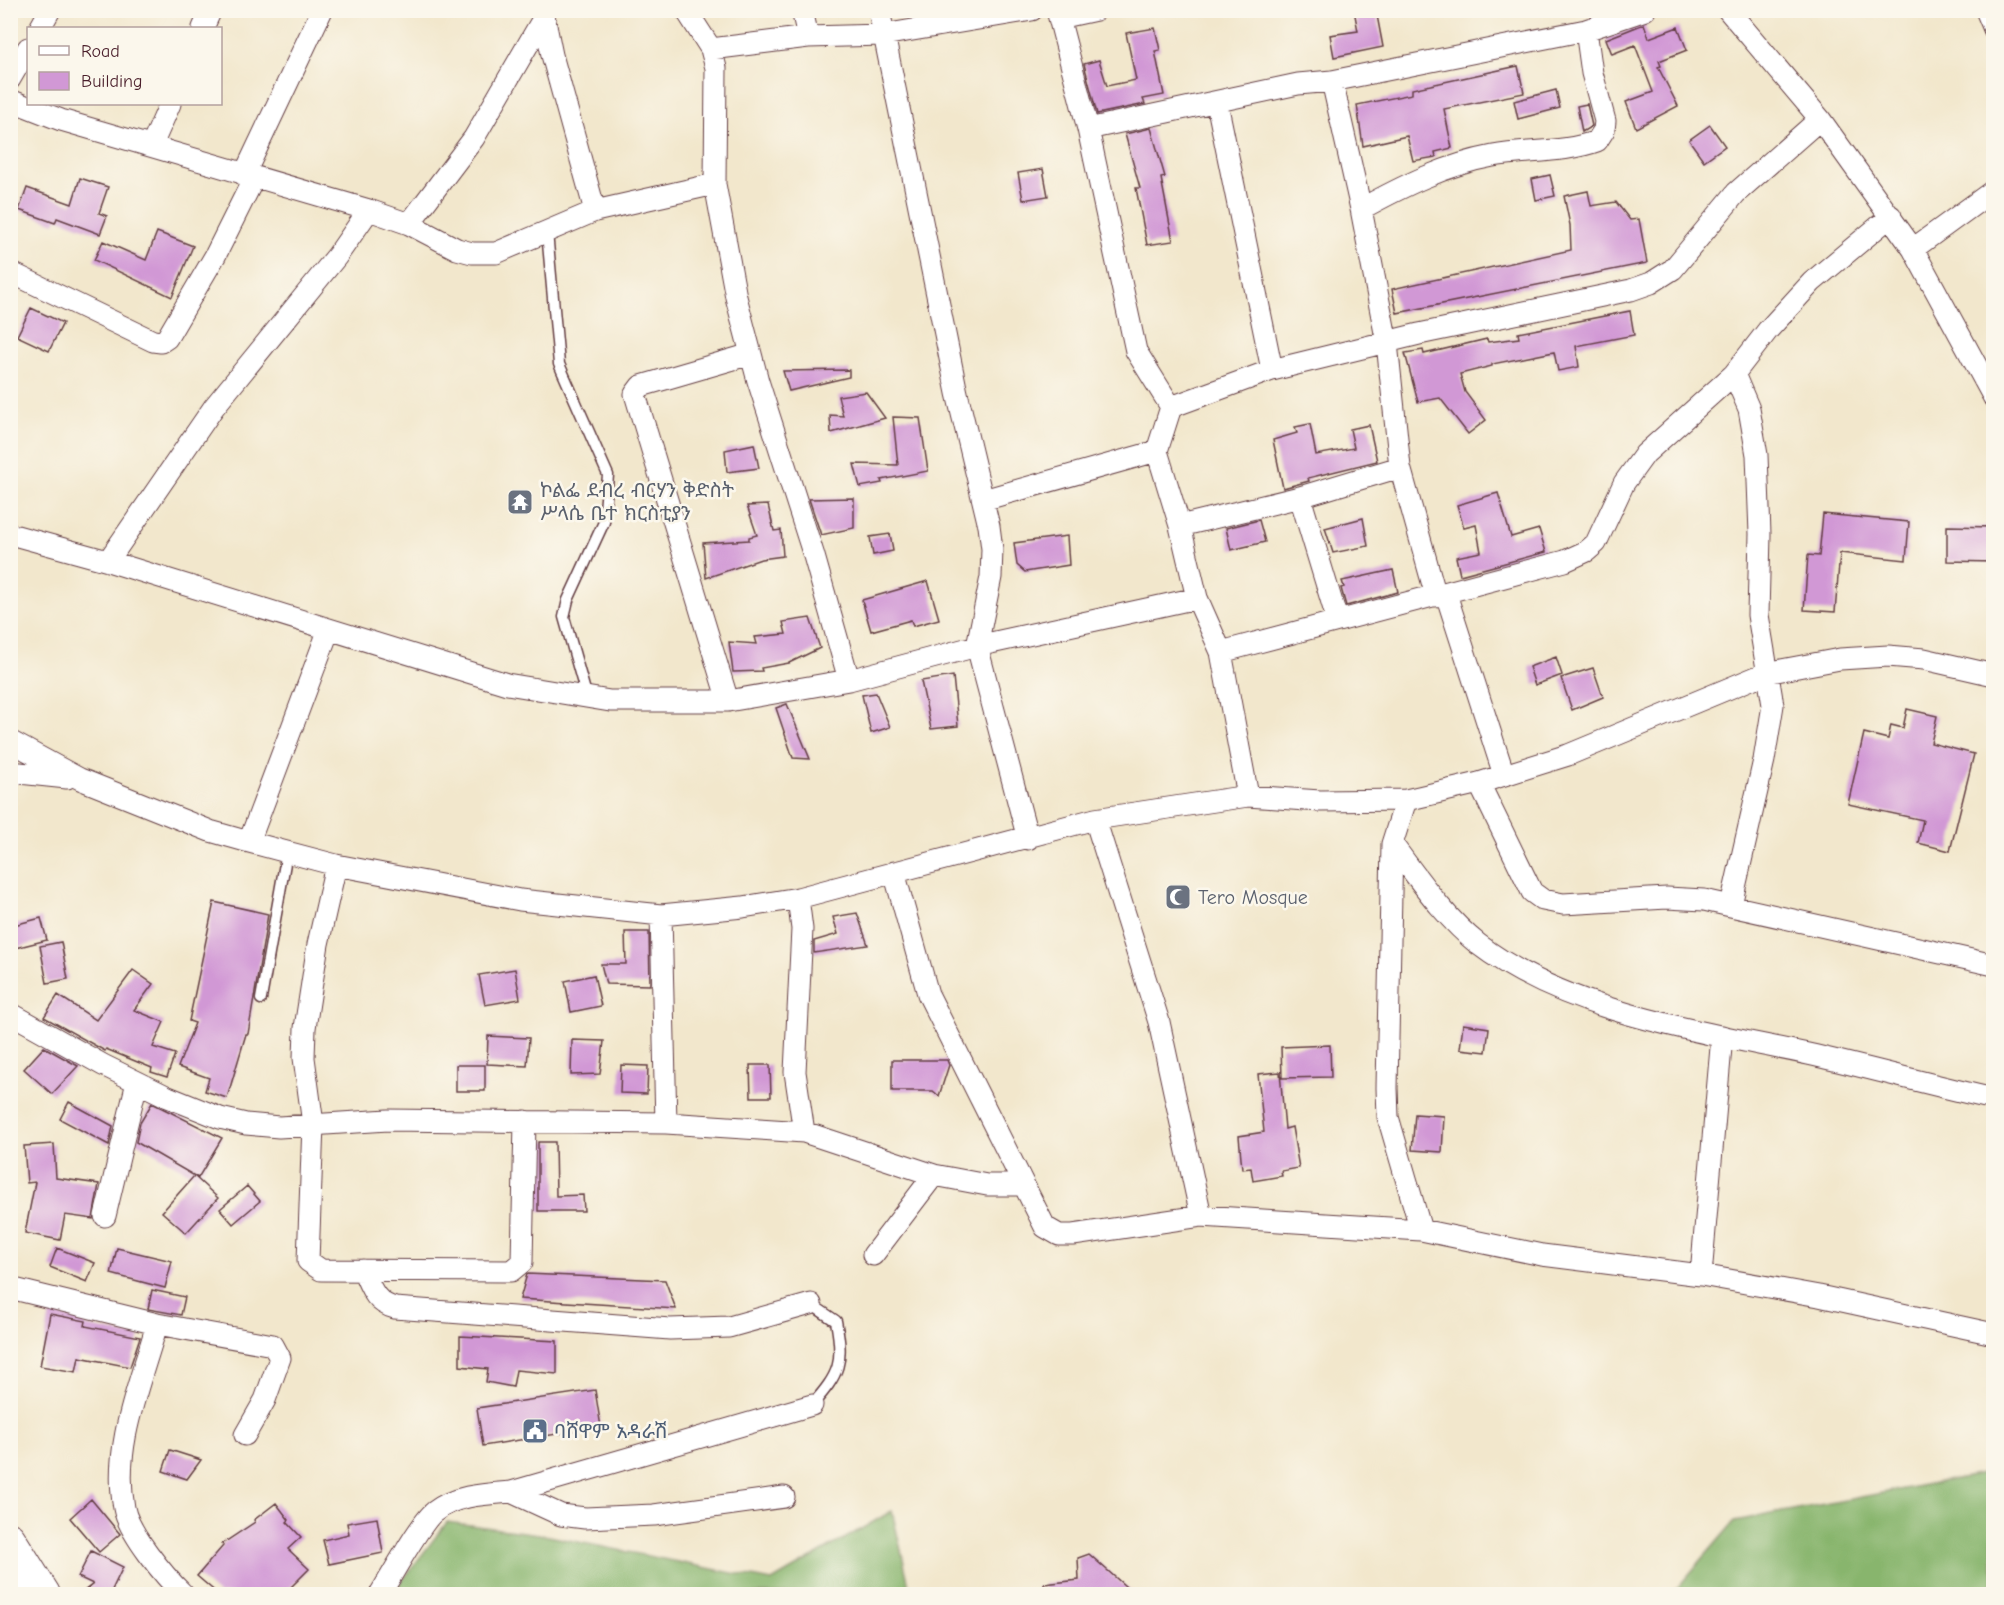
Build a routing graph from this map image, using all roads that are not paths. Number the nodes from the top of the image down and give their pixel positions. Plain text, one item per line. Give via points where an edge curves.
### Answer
1 (50, 10) edge
2 (211, 10) edge
3 (322, 10) edge
4 (686, 10) edge
5 (802, 10) edge
6 (879, 10) edge
7 (1032, 10) edge
8 (1096, 10) edge
9 (1645, 10) edge
10 (1728, 10) edge
11 (1986, 10) edge
12 (544, 14) edge
13 (1058, 14) edge
14 (41, 27) edge
15 (203, 27) edge
16 (1994, 29) edge
17 (1586, 30) junction
18 (883, 34) junction
19 (808, 37) junction
20 (711, 49) junction
21 (27, 50) edge
22 (10, 78) edge
23 (1332, 81) junction
24 (10, 100) edge
25 (1217, 103) junction
26 (170, 105) edge
27 (1820, 119) junction
28 (1088, 129) junction
29 (152, 146) junction
30 (249, 176) junction
31 (715, 184) junction
32 (1994, 190) edge
33 (1361, 209) junction
34 (369, 210) junction
35 (595, 212) junction
36 (1891, 216) junction
37 (409, 224) junction
38 (547, 232) junction
39 (1913, 249) junction
40 (10, 272) edge
41 (1387, 343) junction
42 (751, 354) junction
43 (1272, 370) junction
44 (1734, 374) junction
45 (1994, 398) edge
46 (1171, 407) junction
47 (1157, 451) junction
48 (1400, 467) junction
49 (1300, 497) junction
50 (982, 500) junction
51 (1180, 526) junction
52 (10, 534) edge
53 (108, 561) junction
54 (1441, 595) junction
55 (1197, 598) junction
56 (1337, 619) junction
57 (329, 629) junction
58 (977, 646) junction
59 (1221, 652) junction
60 (1766, 673) junction
61 (1994, 675) edge
62 (849, 680) junction
63 (587, 698) junction
64 (728, 701) junction
65 (10, 741) edge
66 (10, 772) edge
67 (1504, 775) junction
68 (80, 779) junction
69 (1479, 783) junction
70 (1248, 796) junction
71 (1406, 800) junction
72 (1095, 819) junction
73 (1028, 839) junction
74 (249, 842) junction
75 (1392, 844) junction
76 (287, 852) junction
77 (336, 865) junction
78 (894, 872) junction
79 (798, 898) junction
80 (1731, 905) junction
81 (661, 915) junction
82 (1994, 965) edge
83 (261, 999) dead end
84 (10, 1012) edge
85 (1722, 1036) junction
86 (137, 1082) junction
87 (1994, 1099) edge
88 (525, 1121) junction
89 (666, 1123) junction
90 (313, 1124) junction
91 (804, 1132) junction
92 (934, 1175) junction
93 (1024, 1185) junction
94 (105, 1216) dead end
95 (1201, 1216) junction
96 (1421, 1230) junction
97 (873, 1255) dead end
98 (363, 1270) junction
99 (1701, 1275) junction
100 (10, 1288) edge
101 (811, 1304) joint
102 (157, 1324) junction
103 (1994, 1334) edge
104 (812, 1405) joint
105 (245, 1435) dead end
106 (511, 1492) junction
107 (784, 1497) dead end
108 (15, 1554) edge
109 (10, 1590) edge
110 (14, 1594) edge
111 (45, 1594) edge
112 (183, 1594) edge
113 (380, 1594) edge

1 - 14 street
2 - 15 street
3 - 30 street
4 - 20 street
5 - 19 street
6 - 18 street
7 - 18 street
8 - 13 street
9 - 17 street
10 - 27 street
11 - 16 street
12 - 35 street
12 - 37 street via 474,138
13 - 28 street
17 - 23 street
17 - 33 street via 1605,121 1597,141 1492,156 1449,168 1417,179
18 - 19 street
18 - 50 street
19 - 20 street
20 - 31 street via 718,89
21 - 22 street
23 - 25 street via 1299,84
23 - 33 street
24 - 29 street via 61,120
25 - 28 street
25 - 43 street
26 - 29 street
27 - 36 street
27 - 41 street via 1736,193 1663,277 1630,290
28 - 46 street via 1136,351
29 - 30 street
30 - 34 street
30 - 40 street via 215,256 161,342
31 - 35 street
31 - 42 street
32 - 39 street
33 - 41 street
34 - 37 street
34 - 53 street via 337,256 214,408
35 - 38 street
36 - 39 street
36 - 44 street via 1812,282
37 - 38 street via 457,249 484,254 514,247
38 - 63 lane via 559,364 608,475 604,522 564,617
39 - 45 street
41 - 43 street
41 - 48 street
42 - 62 street
42 - 64 street via 641,386 635,394
43 - 46 street
44 - 54 street via 1645,454 1624,483 1602,532 1587,551 1565,561
44 - 60 street via 1749,409 1757,455 1758,615
46 - 47 street
47 - 50 street
47 - 51 street
48 - 49 street
48 - 54 street
49 - 51 street
49 - 56 street
50 - 58 street via 992,549 991,577
51 - 55 street
52 - 53 street
53 - 57 street
54 - 56 street
54 - 67 street
55 - 58 street
55 - 59 street
56 - 59 street
57 - 63 street via 507,684
57 - 74 street
58 - 62 street
58 - 73 street
59 - 70 street
60 - 61 street via 1840,659 1888,656 1924,659
60 - 67 street via 1568,755
60 - 80 street via 1772,698 1771,725
62 - 64 street
63 - 64 street
65 - 68 street
66 - 68 street
67 - 69 street
68 - 74 street via 210,831
69 - 71 street
69 - 80 street via 1532,892 1543,900 1563,904 1667,898
70 - 71 street via 1320,801
70 - 72 street
71 - 75 street
72 - 73 street
72 - 95 street via 1159,1022
73 - 78 street
74 - 76 street
75 - 85 street via 1479,945 1538,980 1596,1003
75 - 96 street via 1388,1117
76 - 77 street
76 - 83 lane
77 - 81 street via 520,900
77 - 90 street via 305,1028 304,1058
78 - 79 street
78 - 93 street via 928,994
79 - 81 street
79 - 91 street via 802,929 795,1072
80 - 82 street
81 - 89 street
84 - 86 street
85 - 87 street
85 - 99 street
86 - 90 street via 220,1118 279,1127
86 - 94 street
88 - 89 street
88 - 90 street
88 - 98 street via 522,1262 518,1268
89 - 91 street
90 - 98 street via 308,1261 321,1270
91 - 92 street
92 - 93 street via 987,1185
92 - 97 street
93 - 95 street via 1046,1227 1059,1235
95 - 96 street
96 - 99 street via 1542,1255
98 - 101 street via 383,1305 518,1318 670,1329 729,1327
99 - 103 street
100 - 102 street
101 - 104 lane via 836,1321 842,1353 830,1384
102 - 105 street via 273,1345 280,1358 265,1400
102 - 112 street via 121,1454 124,1510 154,1563
104 - 106 street
106 - 107 street via 561,1515 585,1518 654,1515
106 - 113 street via 475,1495 448,1503 432,1513
108 - 111 main road
109 - 110 main road

